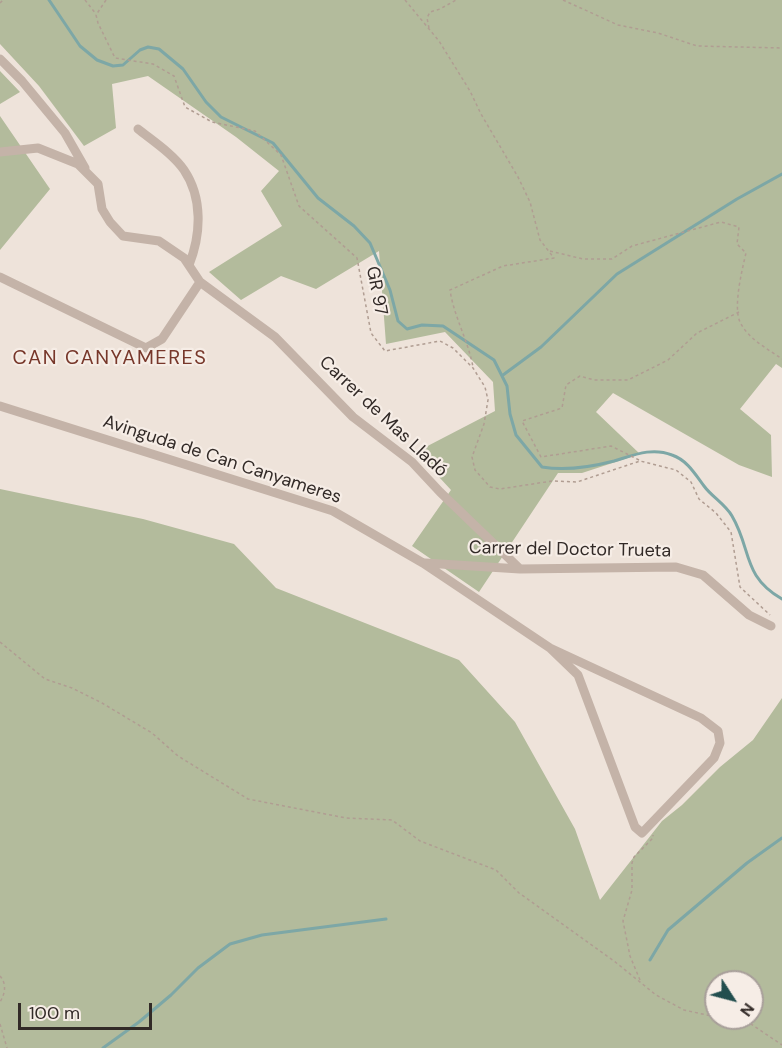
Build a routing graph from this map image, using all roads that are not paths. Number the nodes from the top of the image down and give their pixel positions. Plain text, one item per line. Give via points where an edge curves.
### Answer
1 (0, 59) edge
2 (138, 129) dead end
3 (0, 152) edge
4 (87, 173) junction
5 (189, 265) junction
6 (0, 277) edge
7 (200, 282) junction
8 (0, 406) edge
9 (423, 563) junction
10 (520, 568) junction
11 (771, 626) road end
12 (550, 648) junction

1 - 4 street via 65,133
2 - 5 street via 183,170 194,191 197,244
3 - 4 street, Carrer de Mas Lladó via 38,148 78,164
4 - 5 street, Carrer de Mas Lladó via 99,184 102,209 123,236 159,241
5 - 7 street, Carrer de Mas Lladó
6 - 7 street via 146,348 162,339
7 - 10 street, Carrer de Mas Lladó via 275,337 352,417 412,462
8 - 9 street, Avinguda de Can Canyameres via 333,511
9 - 10 street, Carrer del Doctor Trueta
9 - 12 street, Avinguda de Can Canyameres
10 - 11 street, Carrer del Doctor Trueta via 676,567 703,575 749,615
12 - 12 street, Avinguda de Can Canyameres via 578,675 635,827 642,833 714,758 720,743 718,731 702,718

